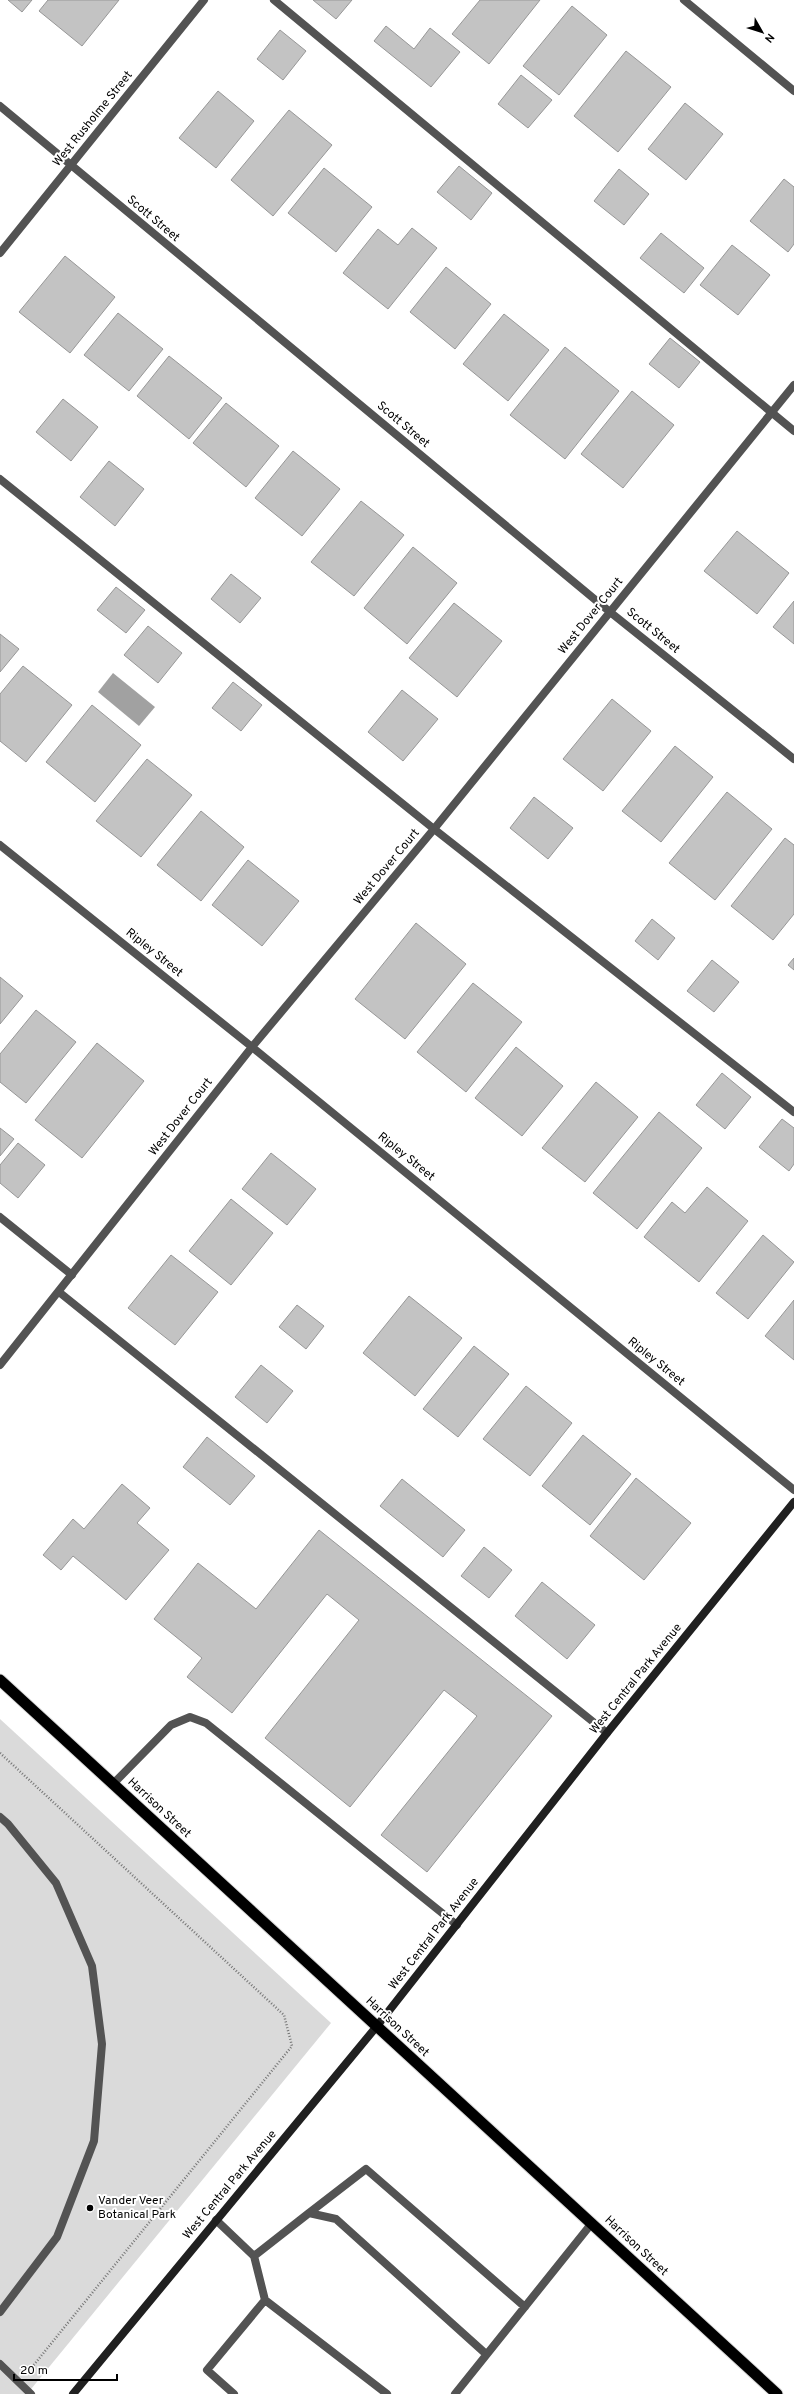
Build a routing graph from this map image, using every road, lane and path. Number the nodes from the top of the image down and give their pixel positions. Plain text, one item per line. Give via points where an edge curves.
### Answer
1 (204, 0) edge
2 (274, 0) edge
3 (684, 0) edge
4 (794, 91) edge
5 (0, 106) edge
6 (70, 166) junction
7 (0, 253) edge
8 (794, 385) edge
9 (772, 413) junction
10 (794, 431) edge
11 (0, 479) edge
12 (610, 612) junction
13 (794, 759) edge
14 (434, 829) junction
15 (0, 845) edge
16 (252, 1047) junction
17 (794, 1112) edge
18 (0, 1217) edge
19 (72, 1275) junction
20 (59, 1292) junction
21 (0, 1365) edge
22 (794, 1490) edge
23 (794, 1502) edge
24 (0, 1680) edge
25 (607, 1733) junction
26 (0, 1753) edge
27 (113, 1784) junction
28 (0, 1817) edge
29 (457, 1925) junction
30 (377, 2026) junction
31 (309, 2213) junction
32 (216, 2220) junction
33 (592, 2223) junction
34 (254, 2256) junction
35 (265, 2300) junction
36 (525, 2307) junction
37 (0, 2312) edge
38 (486, 2354) junction
39 (0, 2364) edge
40 (19, 2383) junction
41 (31, 2394) edge
42 (73, 2394) edge
43 (234, 2394) edge
44 (387, 2394) edge
45 (455, 2394) edge
46 (776, 2394) edge

1 - 6 street, West Rusholme Street
2 - 9 street
3 - 4 street
5 - 6 street, Scott Street
6 - 7 street, West Rusholme Street
6 - 12 street, Scott Street
8 - 9 street, West Dover Court
9 - 10 street
9 - 12 street, West Dover Court
11 - 14 street
12 - 13 street, Scott Street
12 - 14 street, West Dover Court
14 - 16 street, West Dover Court
14 - 17 street
15 - 16 street, Ripley Street
16 - 19 street, West Dover Court
16 - 22 street, Ripley Street
18 - 19 street
19 - 20 street, West Dover Court
20 - 21 street, West Dover Court
20 - 25 street
23 - 25 main road, West Central Park Avenue
24 - 27 highway, Harrison Street
25 - 29 main road, West Central Park Avenue
26 - 40 path via 284,2015 292,2046
27 - 29 street via 171,1725 190,1717 206,1723
27 - 30 highway, Harrison Street
28 - 37 street via 56,1883 92,1966 102,2044 94,2141 57,2237
29 - 30 main road, West Central Park Avenue
30 - 32 main road, West Central Park Avenue
30 - 33 highway, Harrison Street
31 - 34 street
31 - 36 street via 366,2169
31 - 38 street via 336,2220
32 - 34 street
32 - 42 main road, West Central Park Avenue
33 - 36 street
33 - 46 highway, Harrison Street
34 - 35 street
35 - 43 street via 207,2370
35 - 44 street
36 - 38 street
38 - 45 street
39 - 40 street
40 - 41 street

